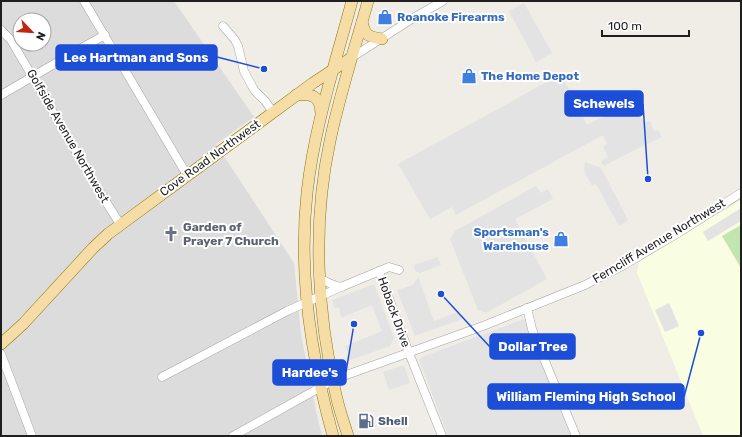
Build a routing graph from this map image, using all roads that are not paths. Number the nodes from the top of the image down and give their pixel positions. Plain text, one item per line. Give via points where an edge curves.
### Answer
1 (84, 1) edge
2 (352, 1) edge
3 (368, 1) edge
4 (443, 1) edge
5 (362, 22) junction
6 (223, 26) dead end
7 (1, 30) edge
8 (105, 35) junction
9 (382, 39) junction
10 (351, 58) junction
11 (333, 70) junction
12 (33, 76) junction
13 (1, 95) edge
14 (296, 95) junction
15 (273, 112) junction
16 (321, 117) junction
17 (187, 175) junction
18 (741, 193) edge
19 (120, 224) junction
20 (399, 270) dead end
21 (379, 271) junction
22 (320, 278) junction
23 (341, 286) junction
24 (320, 296) junction
25 (307, 302) junction
26 (528, 308) junction
27 (1, 344) edge
28 (409, 353) junction
29 (1, 354) edge
30 (162, 377) dead end
31 (333, 381) junction
32 (320, 387) junction
33 (32, 436) edge
34 (233, 436) edge
35 (333, 436) edge
36 (348, 436) edge
37 (442, 436) edge
38 (576, 436) edge

1 - 8 street
2 - 11 main road
3 - 5 main road
4 - 9 street, Cove Road Northwest
5 - 9 main road via 369,36
5 - 10 main road
6 - 15 street via 238,46 244,71 252,86
7 - 12 street, Golfside Avenue Northwest via 11,40
8 - 12 street
8 - 17 street
9 - 10 street, Cove Road Northwest
10 - 11 main road, Cove Road Northwest
10 - 22 main road via 337,106 325,165 319,226
11 - 14 main road, Cove Road Northwest
11 - 16 main road
12 - 13 street
12 - 19 street, Golfside Avenue Northwest
14 - 15 main road, Cove Road Northwest
14 - 16 main road via 307,94 317,99
15 - 17 main road, Cove Road Northwest
16 - 25 main road via 307,193 304,256
17 - 19 main road, Cove Road Northwest
18 - 26 street, Ferncliff Avenue Northwest via 603,276
19 - 27 main road, Cove Road Northwest via 103,238
20 - 21 street via 389,267
21 - 23 street
21 - 28 street, Hoback Drive
22 - 23 street via 326,283
22 - 24 main road
23 - 24 street
24 - 25 street
24 - 31 main road
25 - 30 street
25 - 32 main road
26 - 28 street, Ferncliff Avenue Northwest
26 - 38 street via 532,329
28 - 31 street, Ferncliff Avenue Northwest
28 - 37 street, Hoback Drive
29 - 33 street
31 - 32 street, Ferncliff Avenue Northwest
31 - 36 main road
32 - 34 street, Ferncliff Avenue Northwest
32 - 35 main road

